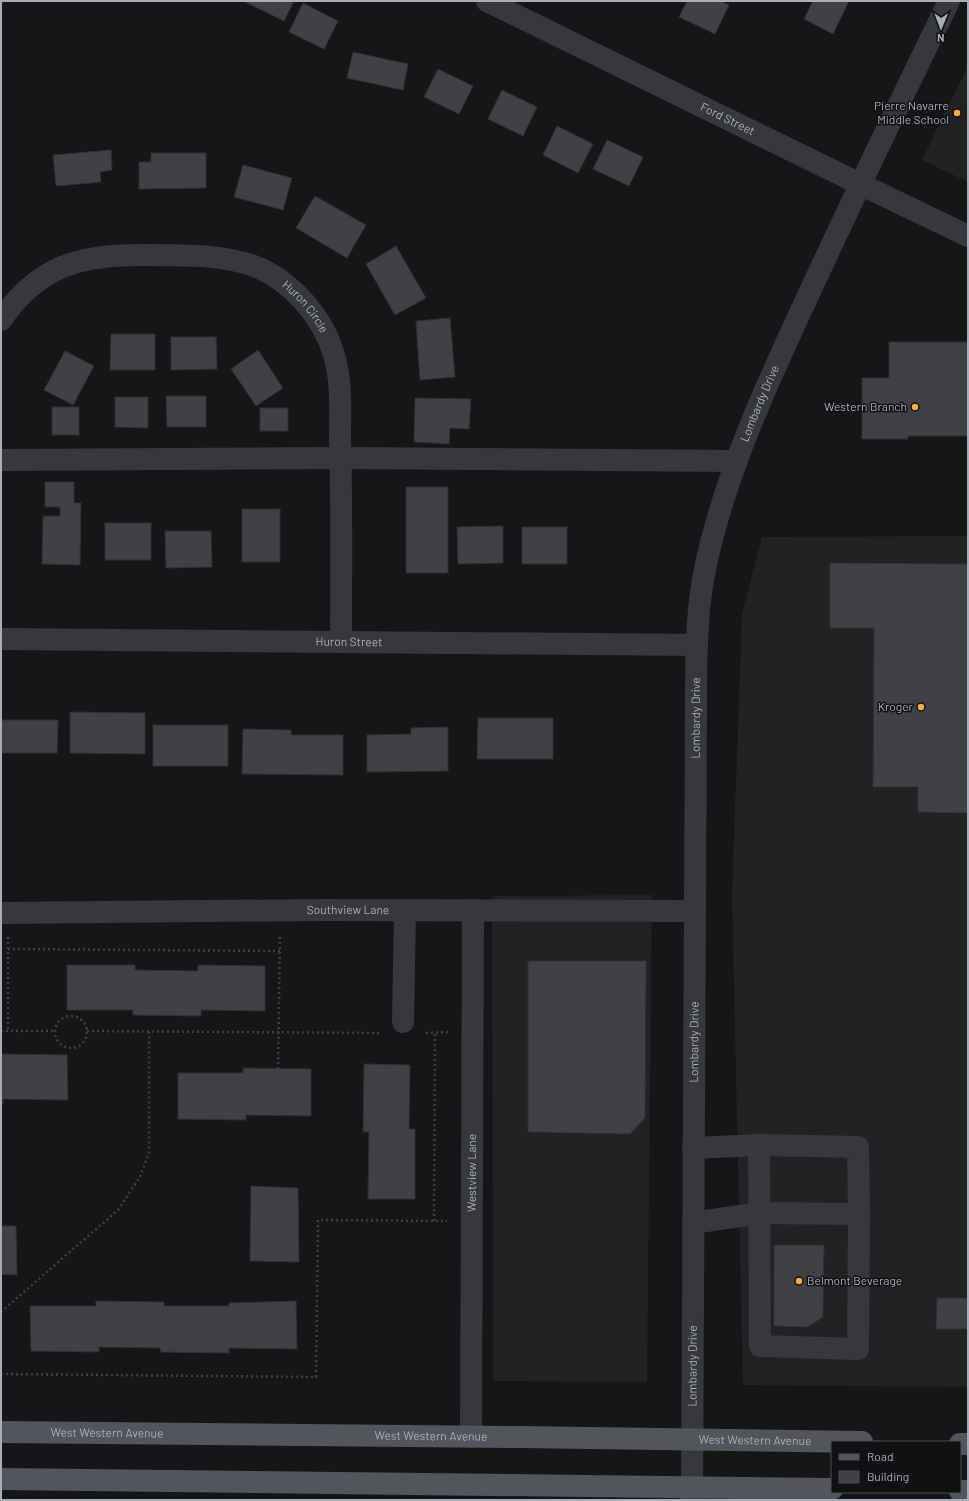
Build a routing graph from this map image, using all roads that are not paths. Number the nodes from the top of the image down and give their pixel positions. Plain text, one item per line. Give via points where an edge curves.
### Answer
1 (488, 1) edge
2 (950, 1) edge
3 (860, 184) junction
4 (968, 236) edge
5 (1, 320) edge
6 (341, 458) junction
7 (1, 460) edge
8 (737, 461) junction
9 (1, 639) edge
10 (341, 642) junction
11 (697, 645) junction
12 (405, 910) junction
13 (473, 910) junction
14 (695, 911) junction
15 (4, 912) edge
16 (404, 1029) road end
17 (759, 1145) junction
18 (693, 1148) junction
19 (760, 1213) junction
20 (858, 1214) junction
21 (693, 1223) junction
22 (1, 1432) edge
23 (471, 1436) junction
24 (692, 1440) junction
25 (831, 1442) edge
26 (1, 1479) edge
27 (831, 1489) edge
28 (692, 1493) edge

1 - 3 street, Ford Street
2 - 3 street, Lombardy Drive
3 - 4 street, Ford Street
3 - 8 street, Lombardy Drive via 776,365
5 - 6 street, Huron Circle via 12,303 35,282 60,267 87,258 118,254 210,256 254,266 290,288 310,308 325,331 335,356 339,383
6 - 7 street
6 - 8 street
6 - 10 street, Huron Circle
8 - 11 street, Lombardy Drive via 715,530 703,580
9 - 10 street, Huron Street
10 - 11 street, Huron Street
11 - 14 street, Lombardy Drive
12 - 13 street, Southview Lane
12 - 15 street, Southview Lane
12 - 16 street
13 - 14 street, Southview Lane
13 - 23 street, Westview Lane
14 - 18 street, Lombardy Drive
17 - 18 street
17 - 19 street
17 - 20 street via 858,1148
18 - 21 street, Lombardy Drive
19 - 20 street
19 - 20 street via 760,1346 858,1349
19 - 21 street
21 - 24 street, Lombardy Drive
22 - 23 main road, West Western Avenue
23 - 24 main road, West Western Avenue
24 - 25 main road, West Western Avenue
24 - 28 street, Lombardy Drive
26 - 28 main road
27 - 28 main road

